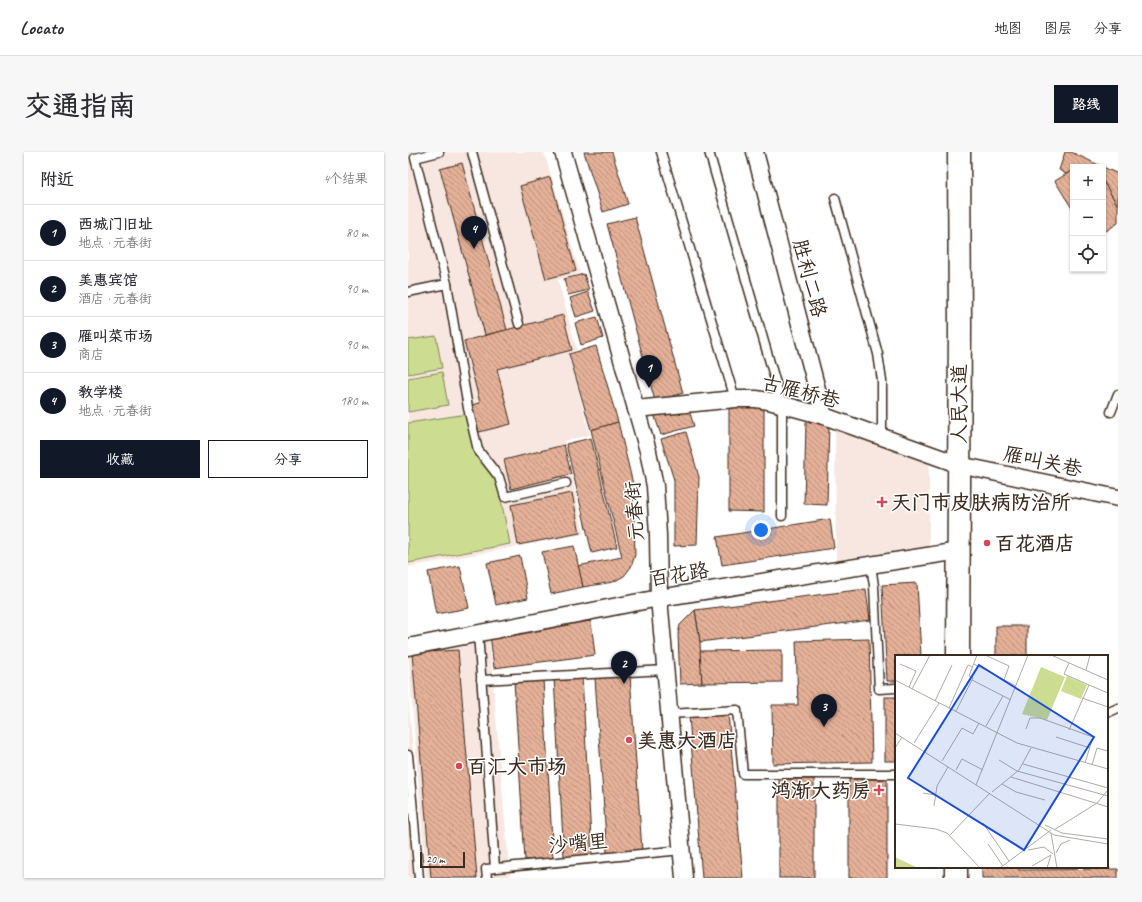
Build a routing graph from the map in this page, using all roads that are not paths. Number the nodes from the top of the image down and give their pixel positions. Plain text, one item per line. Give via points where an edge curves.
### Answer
1 (439, 152) edge
2 (472, 152) edge
3 (563, 152) edge
4 (661, 152) edge
5 (709, 152) edge
6 (755, 152) edge
7 (955, 153) edge
8 (411, 159) edge
9 (835, 198) dead end
10 (447, 284) junction
11 (408, 292) edge
12 (519, 324) dead end
13 (1118, 394) edge
14 (735, 399) junction
15 (782, 404) junction
16 (636, 409) junction
17 (1111, 412) dead end
18 (824, 416) junction
19 (882, 437) junction
20 (954, 463) junction
21 (566, 483) dead end
22 (1118, 498) edge
23 (782, 516) dead end
24 (954, 552) junction
25 (871, 566) junction
26 (659, 598) junction
27 (478, 633) junction
28 (408, 647) edge
29 (948, 655) edge
30 (958, 655) edge
31 (666, 670) junction
32 (481, 680) junction
33 (895, 688) edge
34 (1118, 708) edge
35 (1108, 713) edge
36 (670, 714) junction
37 (408, 755) edge
38 (895, 774) edge
39 (682, 850) junction
40 (495, 868) junction
41 (419, 878) edge
42 (487, 878) edge
43 (684, 878) edge

1 - 8 lane
2 - 12 lane
3 - 16 street, 元春街
4 - 14 lane
5 - 15 lane
6 - 18 street, 胜利二路
7 - 20 main road, 人民大道
7 - 20 main road, 人民大道 via 959,179 960,326
8 - 10 lane
9 - 19 lane via 878,354 882,381
10 - 11 lane
10 - 21 lane via 468,408 478,450 499,477 505,497
13 - 17 lane
14 - 15 street, 古雁桥巷
14 - 16 street, 古雁桥巷
15 - 18 street, 古雁桥巷
15 - 23 lane
16 - 26 street, 元春街 via 655,486
18 - 19 street, 古雁桥巷
19 - 20 street, 古雁桥巷
20 - 22 street, 雁叫关巷
20 - 24 main road, 人民大道
24 - 25 street, 百花路
24 - 29 main road, 人民大道
24 - 30 main road, 人民大道
25 - 26 street, 百花路
25 - 33 lane via 879,689
26 - 27 street, 百花路
26 - 31 street, 元春街
27 - 28 street, 百花路
27 - 32 lane
31 - 32 lane
31 - 36 street, 元春街
32 - 40 lane
34 - 35 lane
36 - 38 lane via 737,710 743,774
36 - 39 street, 元春街
37 - 41 lane
39 - 40 lane, 沙嘴里
39 - 43 street, 元春街
40 - 42 lane via 486,868

